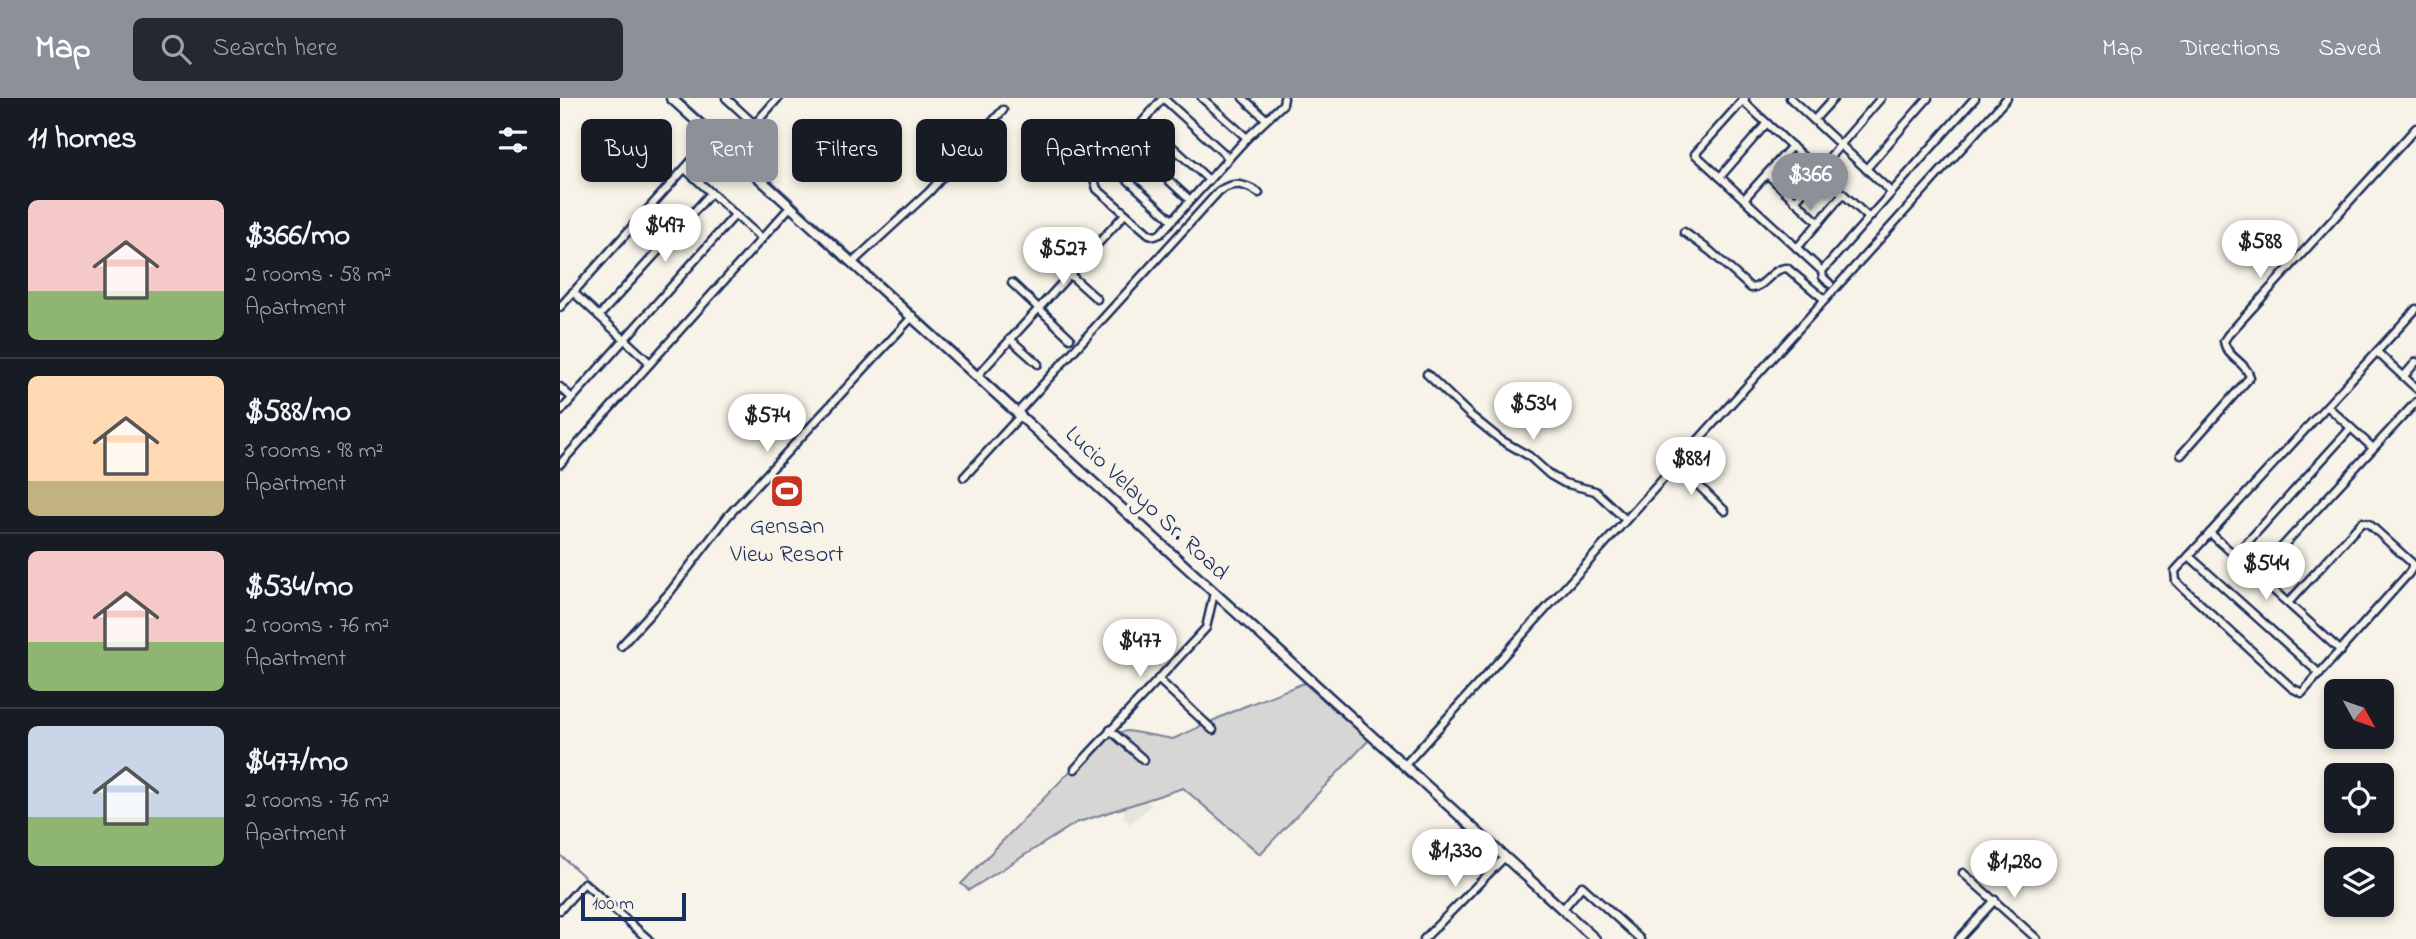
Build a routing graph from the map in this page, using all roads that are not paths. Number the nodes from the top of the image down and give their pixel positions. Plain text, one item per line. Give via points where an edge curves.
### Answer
1 (671, 98) edge
2 (778, 98) edge
3 (1163, 98) edge
4 (1202, 98) edge
5 (1242, 98) edge
6 (1284, 98) edge
7 (1790, 98) edge
8 (1834, 98) edge
9 (1881, 98) edge
10 (1928, 98) edge
11 (1975, 98) edge
12 (2007, 98) edge
13 (729, 99) edge
14 (1744, 99) edge
15 (1003, 110) dead end
16 (694, 119) edge
17 (749, 119) edge
18 (759, 119) edge
19 (1146, 119) edge
20 (1266, 119) junction
21 (1814, 120) junction
22 (1768, 123) junction
23 (2416, 128) edge
24 (1247, 138) junction
25 (1840, 145) junction
26 (1792, 146) junction
27 (1175, 149) edge
28 (1229, 158) junction
29 (686, 167) edge
30 (684, 169) junction
31 (1866, 169) junction
32 (1819, 171) junction
33 (1766, 174) junction
34 (1720, 177) junction
35 (1209, 180) junction
36 (764, 182) edge
37 (1095, 182) edge
38 (1131, 182) edge
39 (1170, 182) edge
40 (1891, 192) junction
41 (711, 193) junction
42 (1259, 193) dead end
43 (1843, 194) junction
44 (1744, 199) junction
45 (1190, 200) junction
46 (1795, 201) junction
47 (791, 206) junction
48 (1125, 214) junction
49 (735, 215) junction
50 (1868, 218) junction
51 (1172, 220) junction
52 (1819, 223) junction
53 (1684, 232) dead end
54 (762, 239) junction
55 (1797, 248) junction
56 (1046, 254) dead end
57 (853, 262) junction
58 (1822, 271) junction
59 (1069, 275) junction
60 (1012, 284) dead end
61 (1830, 284) dead end
62 (573, 292) junction
63 (1097, 299) dead end
64 (1825, 300) junction
65 (560, 307) edge
66 (1038, 308) junction
67 (2416, 309) edge
68 (599, 316) junction
69 (913, 316) junction
70 (1070, 338) dead end
71 (624, 339) junction
72 (1010, 339) junction
73 (2377, 352) junction
74 (2416, 362) edge
75 (650, 363) junction
76 (1038, 364) dead end
77 (979, 374) junction
78 (1427, 374) dead end
79 (2404, 376) junction
80 (560, 387) edge
81 (2416, 388) edge
82 (572, 398) junction
83 (2416, 402) edge
84 (2327, 406) junction
85 (1020, 411) junction
86 (560, 412) edge
87 (2351, 428) junction
88 (2373, 448) junction
89 (2181, 455) dead end
90 (560, 464) edge
91 (1675, 464) junction
92 (964, 477) dead end
93 (1725, 511) dead end
94 (1625, 519) junction
95 (2210, 533) junction
96 (2235, 555) junction
97 (2189, 556) junction
98 (2256, 575) junction
99 (1214, 593) junction
100 (2288, 603) junction
101 (621, 646) dead end
102 (2341, 650) junction
103 (2320, 674) junction
104 (1158, 679) junction
105 (1111, 730) junction
106 (1213, 730) dead end
107 (1144, 760) dead end
108 (1404, 766) junction
109 (1075, 769) dead end
110 (1505, 857) junction
111 (1963, 873) dead end
112 (1995, 900) junction
113 (560, 910) edge
114 (1562, 910) junction
115 (649, 939) edge
116 (1424, 939) edge
117 (1595, 939) edge
118 (1640, 939) edge
119 (1959, 939) edge
120 (2037, 939) edge

1 - 16 main road, Lucio Velayo Sr. Road
2 - 18 street
3 - 19 street
3 - 28 street
4 - 24 street
5 - 20 street
6 - 20 street
7 - 21 street
8 - 21 street
9 - 25 street
10 - 31 street
11 - 40 street
12 - 64 street
13 - 17 street
14 - 22 street
14 - 34 street via 1695,154
15 - 57 street via 929,192
20 - 24 street
21 - 25 street
22 - 26 street
22 - 34 street
23 - 89 street via 2228,335 2226,349 2250,377
24 - 28 street
25 - 31 street
25 - 32 street
26 - 32 street
26 - 33 street
27 - 35 street
28 - 35 street
29 - 30 street
30 - 41 street
30 - 62 street
31 - 40 street
32 - 43 street
32 - 46 street
33 - 44 street
33 - 46 street
34 - 44 street
35 - 45 street
36 - 47 main road, Lucio Velayo Sr. Road
37 - 48 street
38 - 51 street
39 - 45 street
40 - 50 street
41 - 49 street
41 - 68 street
42 - 85 street via 1242,184 1219,191
43 - 50 street
43 - 52 street
44 - 55 street
45 - 51 street
46 - 52 street
47 - 54 street
47 - 57 main road, Lucio Velayo Sr. Road
48 - 51 street via 1155,236
48 - 59 street
49 - 54 street
49 - 71 street
50 - 58 street
52 - 55 street
53 - 64 street via 1751,288 1760,286 1776,270 1787,268
54 - 75 street
55 - 58 street
56 - 59 street
57 - 69 main road, Lucio Velayo Sr. Road
58 - 61 street
59 - 63 street
59 - 66 street
60 - 66 street
62 - 65 street
62 - 68 street
64 - 91 street
66 - 70 street
66 - 72 street
67 - 73 street
68 - 71 street
69 - 77 main road, Lucio Velayo Sr. Road
69 - 101 street via 728,516 670,592
71 - 75 street
71 - 82 street
72 - 76 street
72 - 77 street
73 - 79 street
73 - 84 street
74 - 79 street
75 - 90 street
77 - 85 main road, Lucio Velayo Sr. Road
78 - 94 street via 1470,415 1549,475 1595,491
79 - 81 street
80 - 82 street
82 - 86 street
83 - 88 street
84 - 87 street
84 - 95 street
85 - 92 street
85 - 99 main road, Lucio Velayo Sr. Road
87 - 88 street
87 - 96 street
88 - 98 street
91 - 93 street
91 - 94 street
94 - 108 street
95 - 96 street
95 - 97 street
96 - 98 street
97 - 103 street
97 - 103 street via 2175,570 2176,581 2292,688 2302,693
98 - 100 street
99 - 104 street via 1206,628
99 - 108 main road, Lucio Velayo Sr. Road
100 - 102 street
100 - 102 street via 2362,522 2402,553 2412,568
102 - 103 street
104 - 105 street
104 - 106 street
105 - 107 street
105 - 109 street
108 - 110 main road, Lucio Velayo Sr. Road
110 - 114 main road, Lucio Velayo Sr. Road
110 - 116 street
111 - 112 street
112 - 119 street
112 - 120 street
113 - 115 street via 584,883
114 - 117 main road, Lucio Velayo Sr. Road
114 - 118 street via 1582,886

